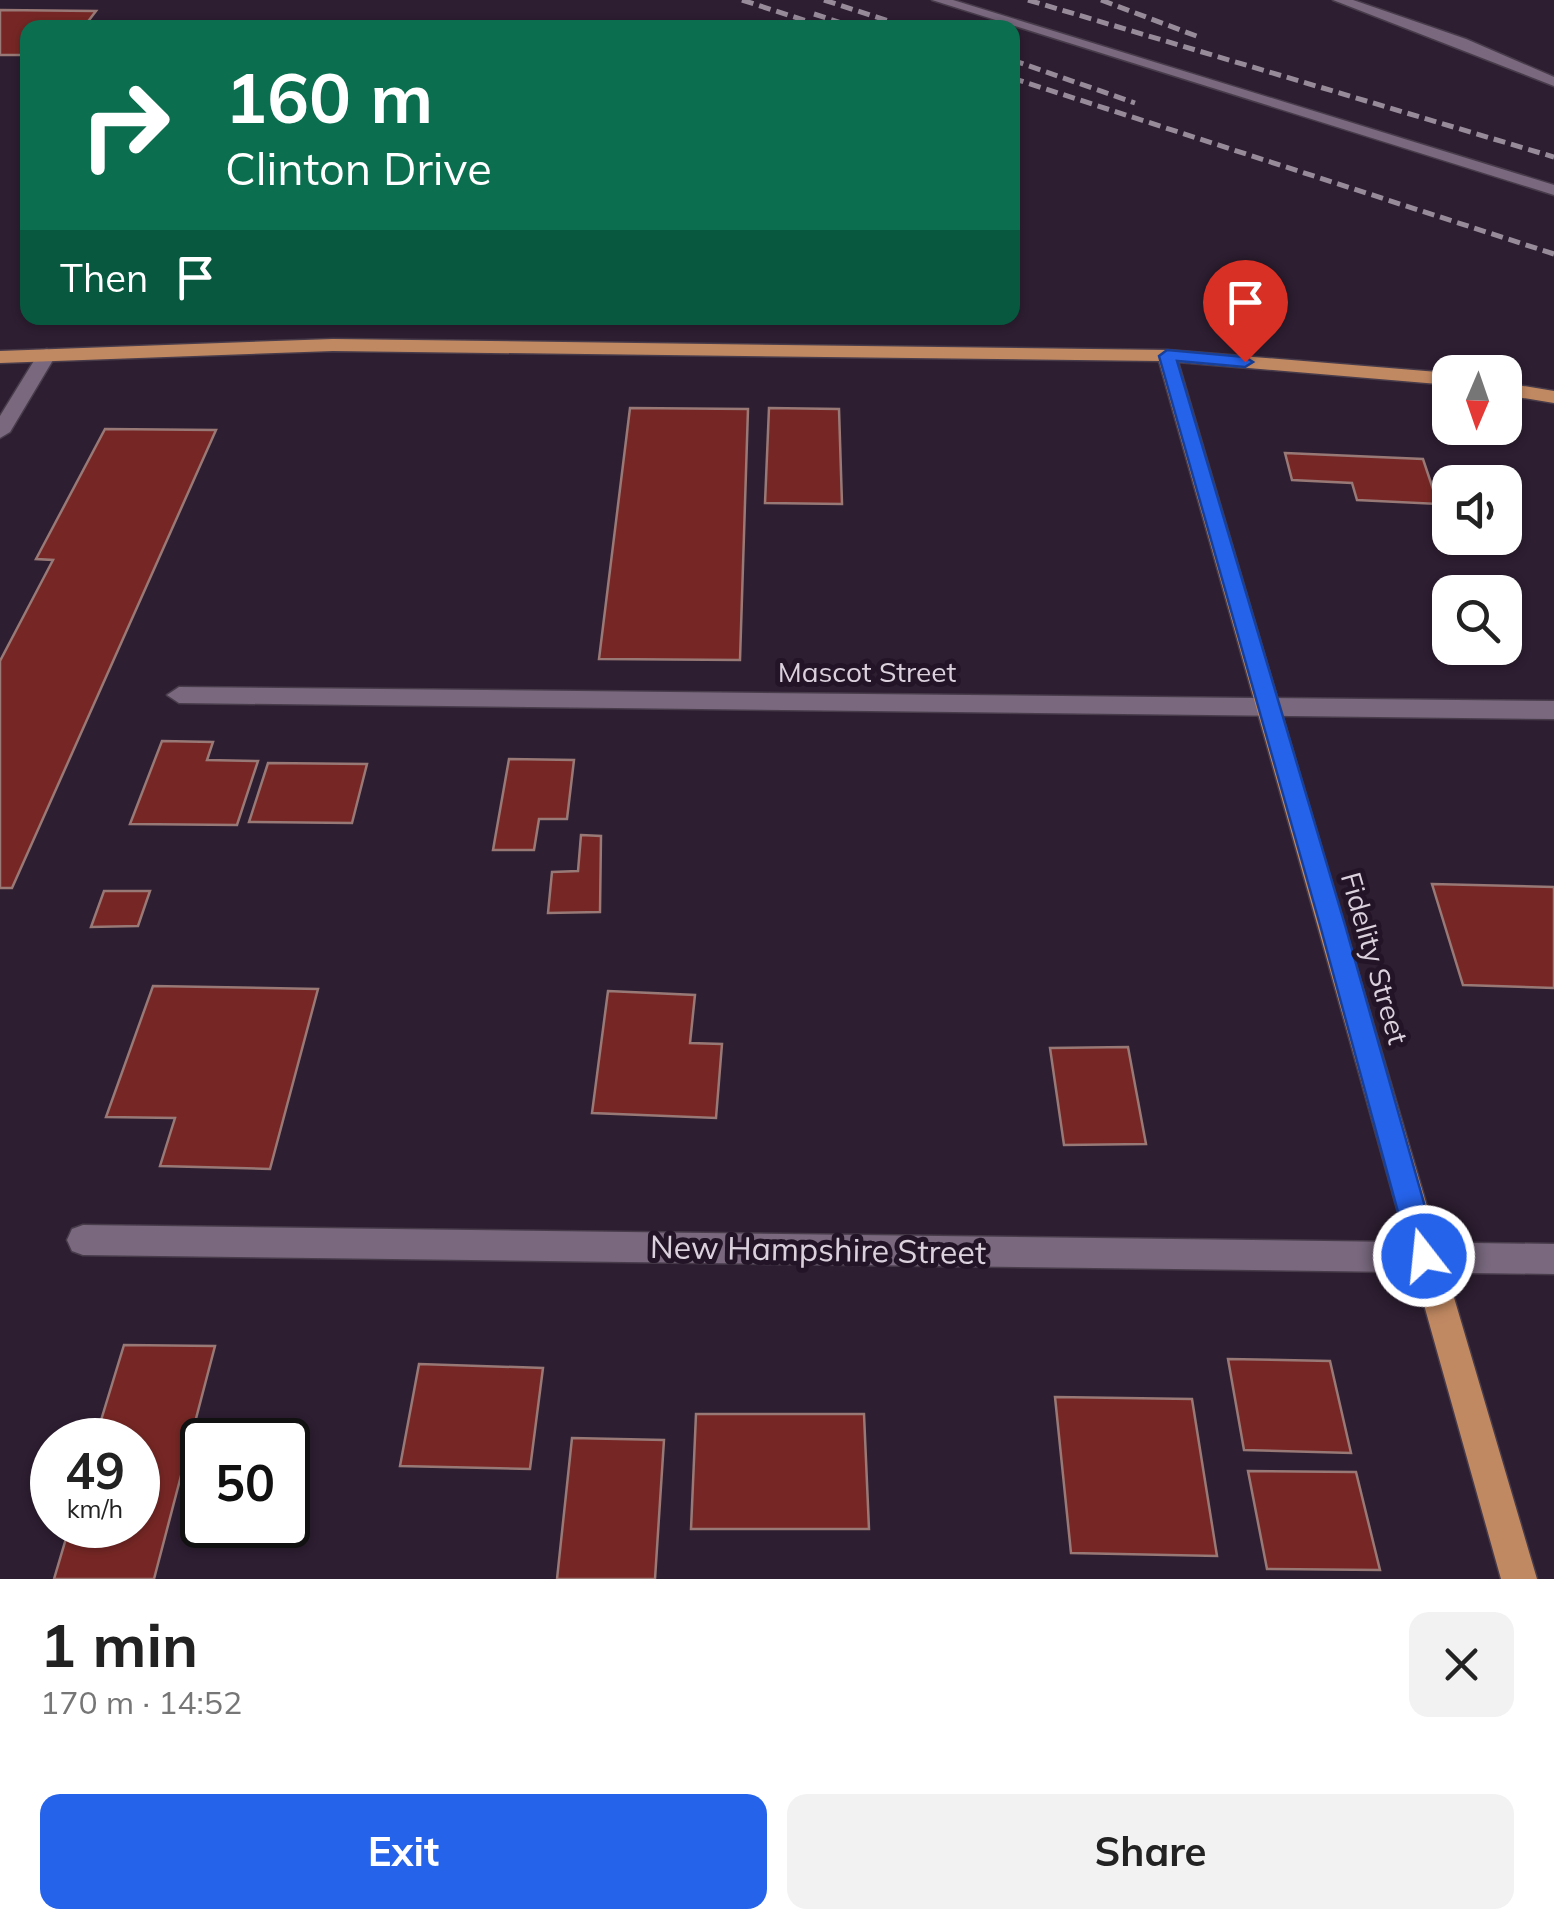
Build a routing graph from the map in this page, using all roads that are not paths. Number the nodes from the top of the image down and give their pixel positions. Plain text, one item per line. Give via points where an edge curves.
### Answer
1 (938, 0) edge
2 (1340, 0) edge
3 (1003, 20) edge
4 (1020, 25) edge
5 (1554, 82) edge
6 (1554, 190) edge
7 (47, 354) junction
8 (1167, 356) junction
9 (0, 357) edge
10 (1432, 378) edge
11 (1522, 392) edge
12 (1554, 397) edge
13 (0, 432) edge
14 (179, 695) dead end
15 (1266, 705) junction
16 (1554, 710) edge
17 (83, 1240) dead end
18 (1424, 1256) junction
19 (1554, 1259) edge
20 (1519, 1579) edge

1 - 3 street
2 - 5 street
4 - 6 street
7 - 8 main road via 333,345
7 - 9 main road
7 - 13 street
8 - 10 main road
8 - 15 main road, Fidelity Street
11 - 12 main road
14 - 15 street, Mascot Street
15 - 16 street, Mascot Street
15 - 18 main road, Fidelity Street
17 - 18 street, New Hampshire Street
18 - 19 street, New Hampshire Street
18 - 20 main road, Fidelity Street

